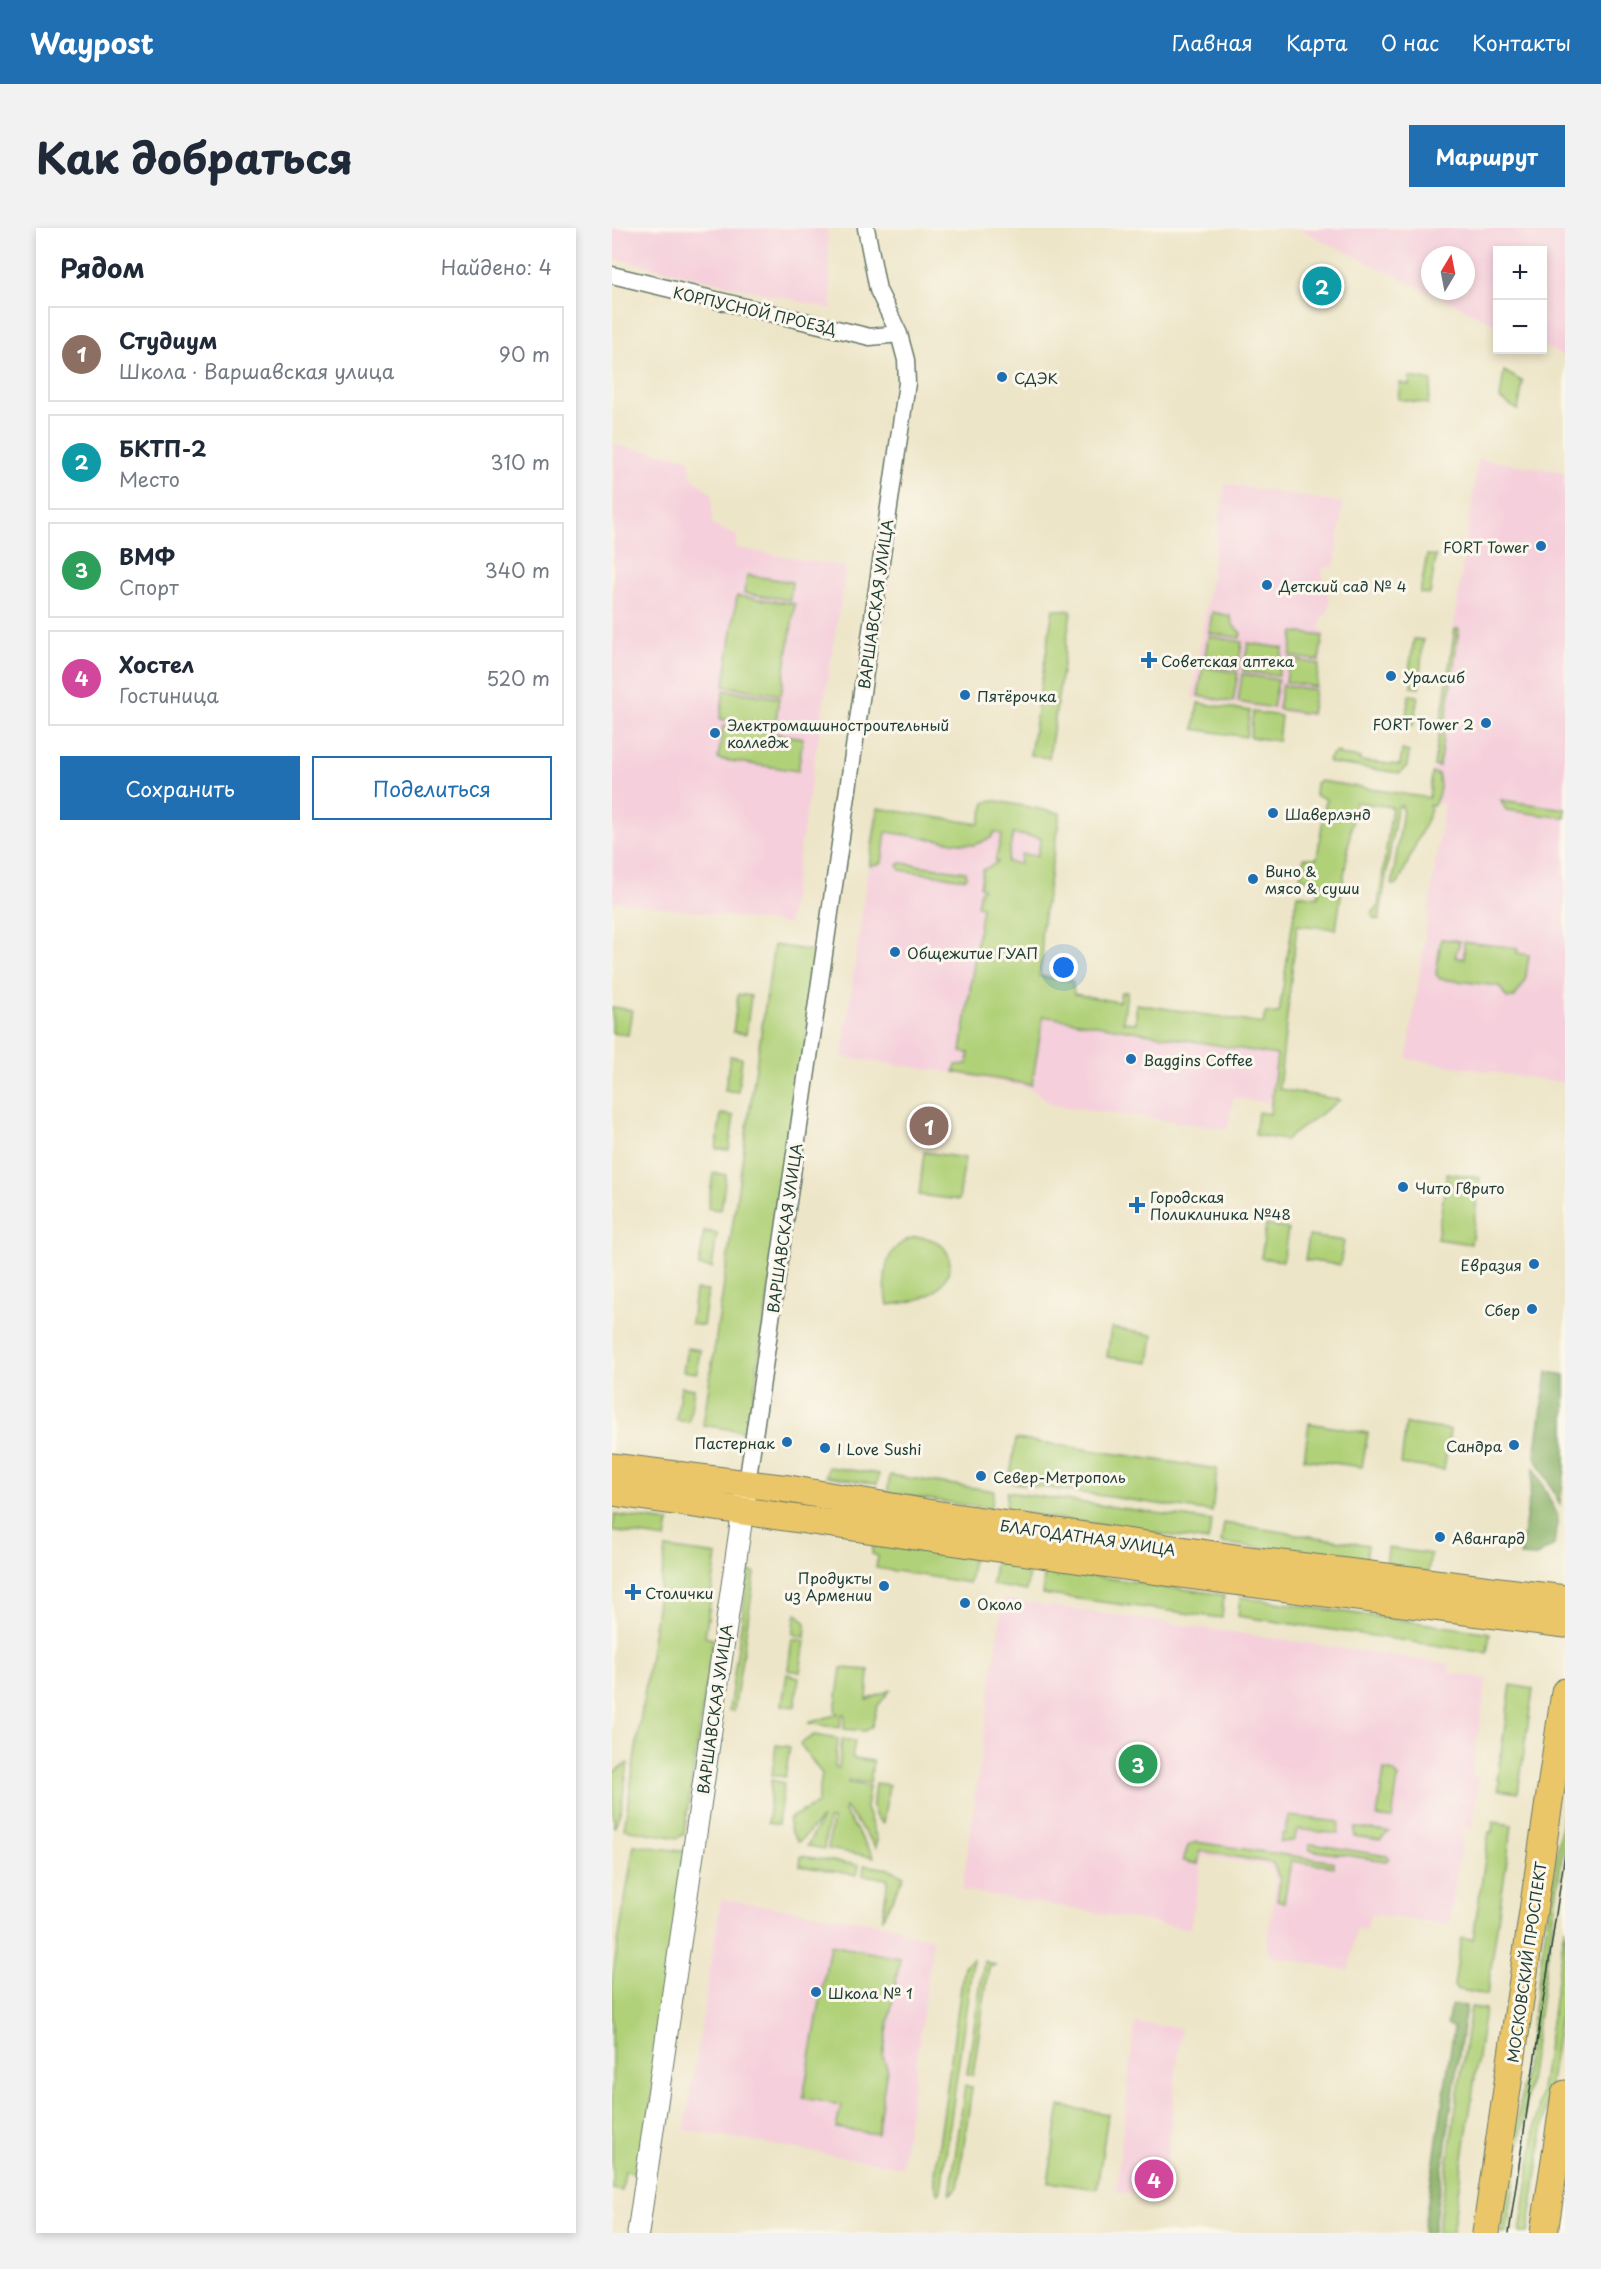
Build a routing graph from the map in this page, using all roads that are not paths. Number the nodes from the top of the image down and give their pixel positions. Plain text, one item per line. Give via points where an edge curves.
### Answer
1 (866, 228) edge
2 (612, 275) edge
3 (899, 334) junction
4 (612, 1467) edge
5 (747, 1484) junction
6 (612, 1492) edge
7 (743, 1510) junction
8 (1565, 1599) edge
9 (1565, 1623) edge
10 (1565, 1692) edge
11 (1565, 2094) edge
12 (639, 2233) edge
13 (1486, 2233) edge
14 (1544, 2233) edge

1 - 3 street, ВАРШАВСКАЯ УЛИЦА via 878,290
2 - 3 street, КОРПУСНОЙ ПРОЕЗД via 870,337
3 - 5 street, ВАРШАВСКАЯ УЛИЦА via 908,383
4 - 5 main road, БЛАГОДАТНАЯ УЛИЦА
5 - 7 street, ВАРШАВСКАЯ УЛИЦА
5 - 8 main road, БЛАГОДАТНАЯ УЛИЦА via 1213,1555
6 - 7 main road, БЛАГОДАТНАЯ УЛИЦА
7 - 9 main road, БЛАГОДАТНАЯ УЛИЦА via 1161,1571
7 - 12 street, ВАРШАВСКАЯ УЛИЦА
10 - 13 main road, МОСКОВСКИЙ ПРОСПЕКТ
11 - 14 main road

